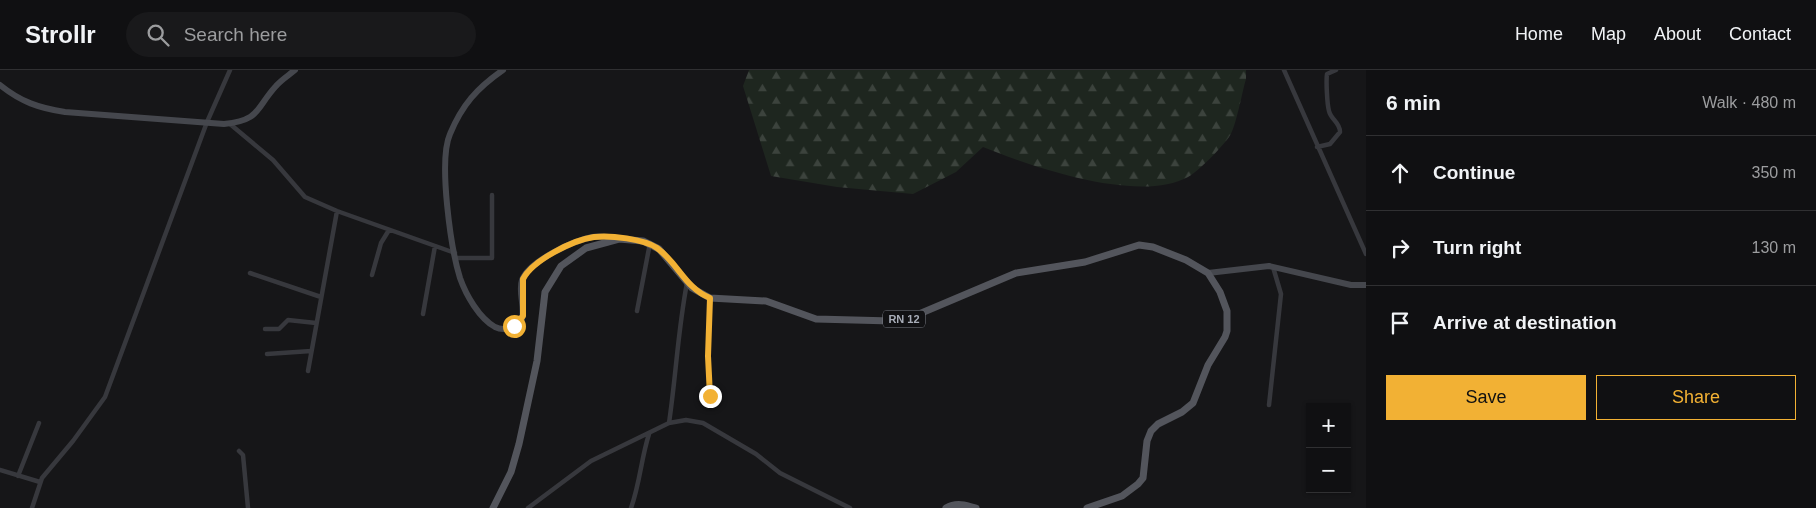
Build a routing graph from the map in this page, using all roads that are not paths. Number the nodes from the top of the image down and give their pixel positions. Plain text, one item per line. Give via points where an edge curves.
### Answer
1 (230, 70) edge
2 (295, 70) edge
3 (502, 70) edge
4 (1284, 70) edge
5 (1336, 70) edge
6 (0, 85) edge
7 (207, 122) junction
8 (230, 124) junction
9 (1317, 147) junction
10 (492, 195) dead end
11 (337, 211) junction
12 (389, 230) junction
13 (619, 239) junction
14 (650, 244) junction
15 (435, 246) junction
16 (1366, 254) edge
17 (455, 255) junction
18 (1273, 267) junction
19 (250, 273) dead end
20 (1208, 273) junction
21 (372, 275) dead end
22 (687, 283) junction
23 (1366, 285) edge
24 (321, 297) junction
25 (710, 298) junction
26 (637, 311) dead end
27 (423, 314) dead end
28 (316, 323) junction
29 (265, 329) dead end
30 (311, 351) junction
31 (267, 354) dead end
32 (308, 371) dead end
33 (710, 396) dead end
34 (1269, 405) dead end
35 (39, 423) dead end
36 (670, 423) junction
37 (649, 434) junction
38 (239, 451) dead end
39 (0, 470) edge
40 (18, 476) junction
41 (40, 482) junction
42 (32, 508) edge
43 (248, 508) edge
44 (493, 508) edge
45 (528, 508) edge
46 (631, 508) edge
47 (850, 508) edge
48 (946, 508) edge
49 (976, 508) edge
50 (1087, 508) edge

1 - 7 street
2 - 8 main road via 276,86 253,116
3 - 17 main road via 472,94 449,134 445,168
4 - 9 street
5 - 9 street via 1327,74 1326,84 1329,111 1340,126 1340,132 1330,144
6 - 7 main road via 24,102 56,110
7 - 8 main road
7 - 41 street via 105,397
8 - 11 street via 273,160 302,194
9 - 16 street
10 - 17 street via 492,258
11 - 12 street
11 - 24 street
12 - 15 street
12 - 21 street via 381,243
13 - 14 main road
13 - 17 main road via 602,236 583,240 537,263 523,279 522,319 507,329 493,325 474,305 461,280
13 - 44 main road via 586,248 561,266 548,286 537,361 519,444 511,472
14 - 22 main road, RN 12 via 659,249
14 - 26 street
15 - 17 street
15 - 27 street
18 - 20 main road via 1256,266
18 - 23 main road via 1351,285
18 - 34 street via 1281,294
19 - 24 street
20 - 25 main road, RN 12 via 1168,252 1139,245 1084,262 1016,273 919,314 892,321 816,319 766,302
20 - 50 main road, RN 12 via 1220,292 1228,324 1197,396 1188,408 1151,431 1143,478 1138,484 1122,496
22 - 25 main road, RN 12
22 - 36 street via 678,330 678,360
24 - 28 street
25 - 33 street
28 - 29 street via 288,320 279,329
28 - 30 street
30 - 31 street
30 - 32 street
35 - 40 street
36 - 37 street
36 - 47 street via 686,420 703,423 756,454 780,473
37 - 45 street via 591,461
37 - 46 street
38 - 43 street via 243,454 246,468
39 - 40 street
40 - 41 street
41 - 42 street
48 - 49 main road via 963,504

